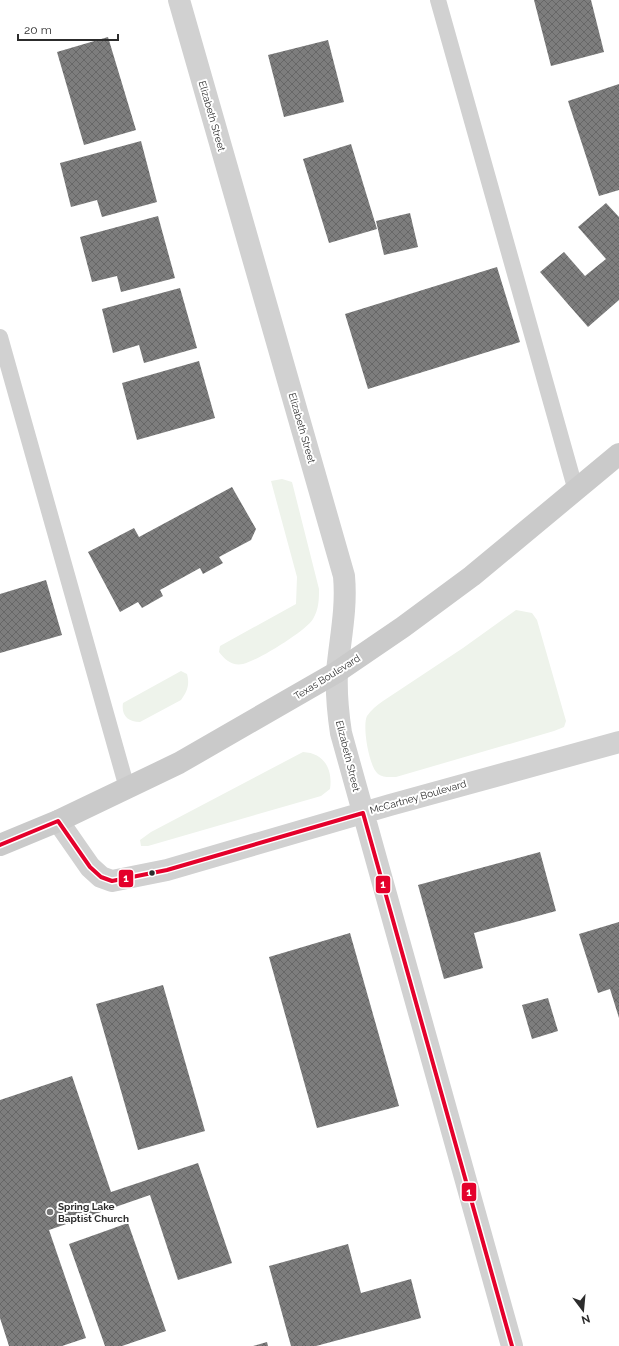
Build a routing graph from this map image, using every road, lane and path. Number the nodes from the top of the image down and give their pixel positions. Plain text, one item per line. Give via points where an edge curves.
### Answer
1 (179, 0) edge
2 (438, 0) edge
3 (0, 337) edge
4 (619, 454) edge
5 (576, 491) junction
6 (337, 672) junction
7 (619, 742) edge
8 (128, 788) junction
9 (363, 813) junction
10 (58, 821) junction
11 (0, 844) edge
12 (512, 1346) edge

1 - 6 street, Elizabeth Street via 344,576 346,604
2 - 5 lane
3 - 8 lane
4 - 5 main road, Texas Boulevard
5 - 6 main road, Texas Boulevard via 472,576
6 - 8 main road, Texas Boulevard via 179,763
6 - 9 street, Elizabeth Street via 337,705 341,734
7 - 9 street, McCartney Boulevard
8 - 10 main road, Texas Boulevard
9 - 10 street, McCartney Boulevard via 167,870 112,881 101,877 90,867
9 - 12 street, Elizabeth Street
10 - 11 main road, Texas Boulevard

